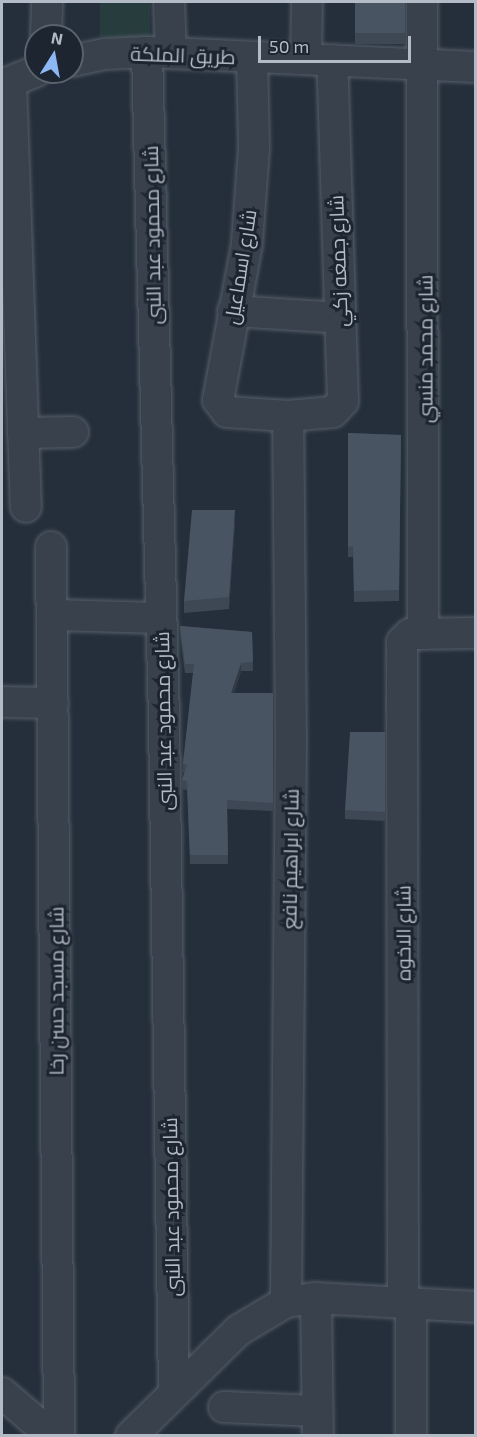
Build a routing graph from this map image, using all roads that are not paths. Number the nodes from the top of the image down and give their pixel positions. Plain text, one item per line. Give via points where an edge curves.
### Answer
1 (47, 2) edge
2 (170, 2) edge
3 (307, 2) edge
4 (422, 2) edge
5 (46, 24) edge
6 (159, 53) junction
7 (252, 57) junction
8 (84, 58) edge
9 (319, 60) junction
10 (423, 64) junction
11 (476, 67) edge
12 (16, 80) edge
13 (233, 311) junction
14 (340, 318) junction
15 (288, 416) junction
16 (73, 432) dead end
17 (23, 433) junction
18 (26, 507) dead end
19 (51, 547) dead end
20 (52, 615) junction
21 (161, 618) junction
22 (476, 633) edge
23 (423, 634) junction
24 (2, 702) edge
25 (53, 703) junction
26 (316, 1298) junction
27 (286, 1302) junction
28 (407, 1303) junction
29 (476, 1307) edge
30 (174, 1390) junction
31 (2, 1393) edge
32 (224, 1407) dead end
33 (317, 1423) edge
34 (148, 1430) edge
35 (52, 1436) edge
36 (59, 1436) edge
37 (411, 1436) edge

1 - 5 street
2 - 6 street, شارع محمود عبد النبى
3 - 9 street, شارع جمعه زكي
4 - 10 street, شارع محمد منسي
6 - 7 street, طريق الملكة
6 - 8 street, طريق الملكة
6 - 21 street, شارع محمود عبد النبى
7 - 9 street, طريق الملكة
7 - 13 street, شارع اسماعيل via 252,196
9 - 10 street, طريق الملكة
9 - 14 street, شارع جمعه زكي
10 - 11 street, طريق الملكة
10 - 23 street, شارع محمد منسي
12 - 17 street
13 - 14 street
13 - 15 street, شارع اسماعيل via 218,400 221,408 227,412
14 - 15 street, شارع جمعه زكي via 341,406 333,412
15 - 27 street, شارع ابراهيم نافع via 291,744
16 - 17 street
17 - 18 street
19 - 20 street, شارع مسجد حسن رخا
20 - 21 street
20 - 25 street, شارع مسجد حسن رخا
21 - 30 street, شارع محمود عبد النبى
22 - 23 street
23 - 28 street, شارع الاخوه via 406,635 402,642
24 - 25 street
25 - 36 street, شارع مسجد حسن رخا
26 - 27 street
26 - 28 street
26 - 33 street
27 - 30 street via 238,1330
28 - 29 street
28 - 37 street
30 - 34 street
31 - 35 street
32 - 33 street

